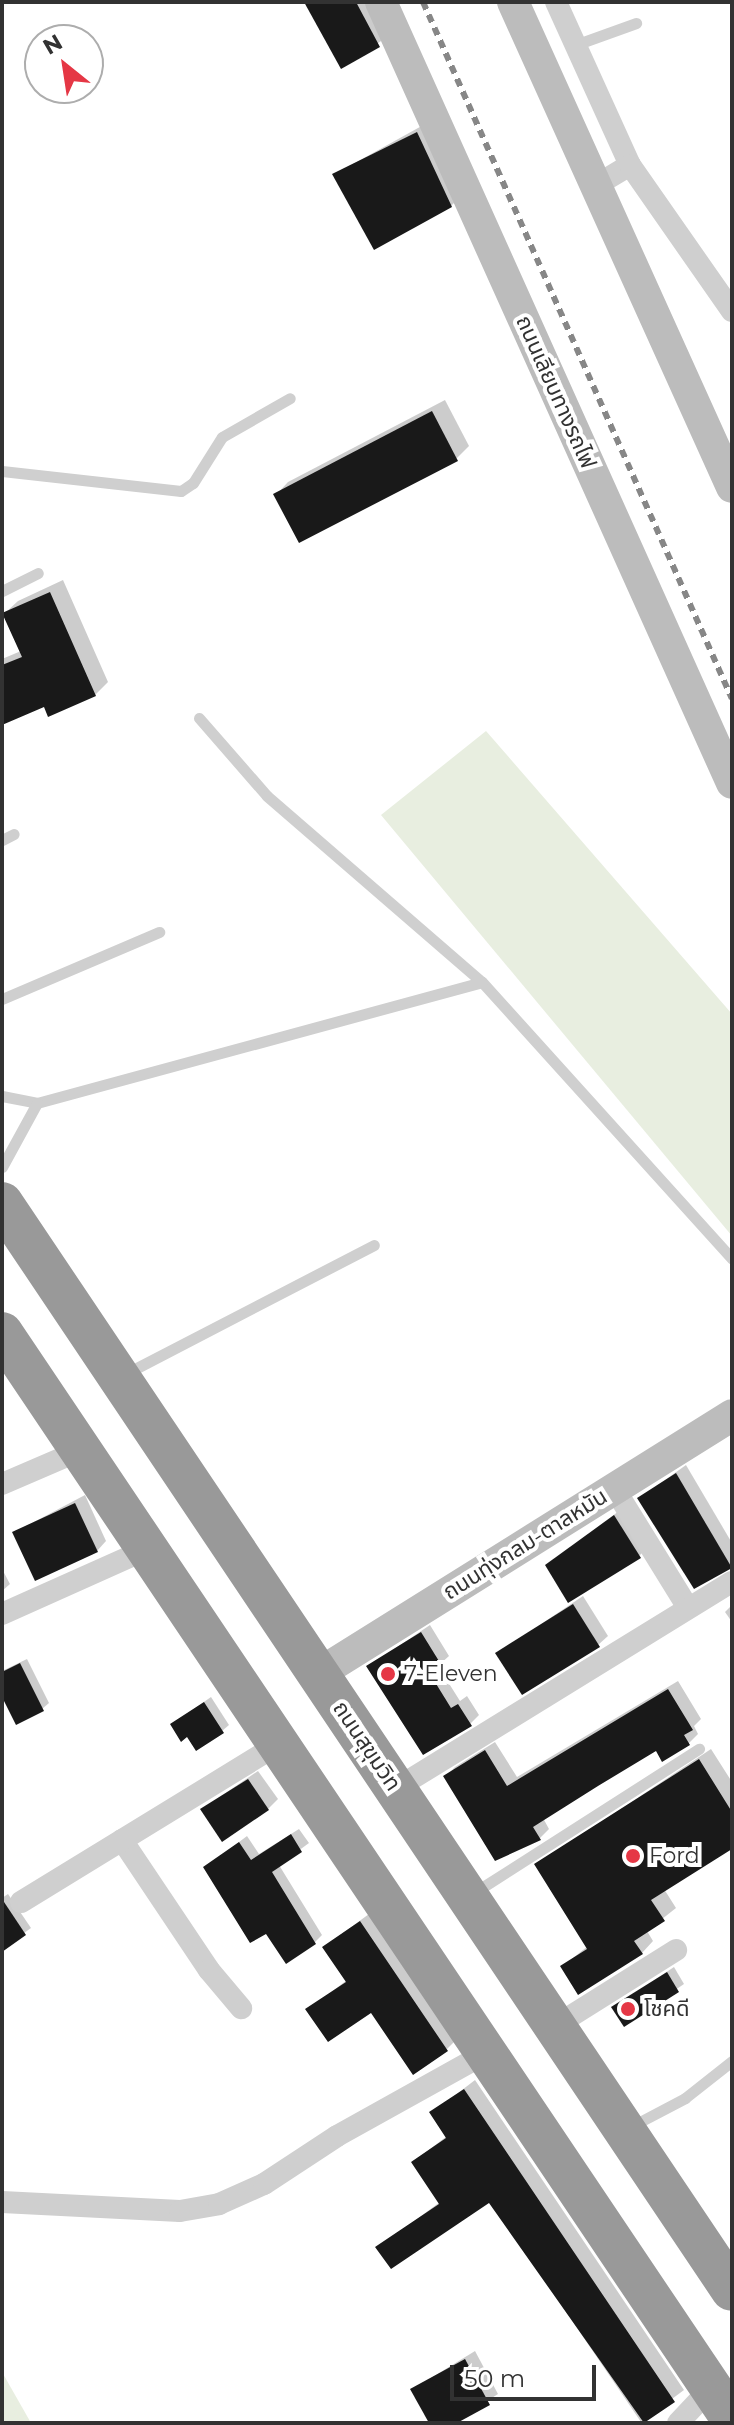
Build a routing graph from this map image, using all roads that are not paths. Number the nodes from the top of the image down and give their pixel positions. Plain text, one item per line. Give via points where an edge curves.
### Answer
1 (381, 2) edge
2 (513, 2) edge
3 (556, 2) edge
4 (636, 23) dead end
5 (575, 45) junction
6 (630, 165) junction
7 (595, 186) junction
8 (732, 311) edge
9 (290, 398) dead end
10 (2, 471) edge
11 (732, 487) edge
12 (38, 573) dead end
13 (2, 591) edge
14 (199, 718) dead end
15 (732, 783) edge
16 (14, 834) dead end
17 (2, 840) edge
18 (159, 932) dead end
19 (482, 982) junction
20 (2, 999) edge
21 (2, 1096) edge
22 (37, 1103) junction
23 (2, 1167) edge
24 (2, 1203) edge
25 (374, 1245) dead end
26 (732, 1259) edge
27 (2, 1333) edge
28 (119, 1378) junction
29 (732, 1415) edge
30 (81, 1450) junction
31 (2, 1484) edge
32 (614, 1488) junction
33 (147, 1549) junction
34 (732, 1582) edge
35 (688, 1608) junction
36 (2, 1614) edge
37 (318, 1674) junction
38 (279, 1744) junction
39 (699, 1749) dead end
40 (395, 1789) junction
41 (122, 1840) junction
42 (468, 1897) junction
43 (21, 1902) dead end
44 (676, 1950) dead end
45 (241, 2008) dead end
46 (555, 2026) junction
47 (486, 2053) junction
48 (732, 2061) edge
49 (625, 2130) junction
50 (2, 2202) edge
51 (728, 2276) edge
52 (722, 2403) edge
53 (678, 2423) edge

1 - 15 street, ถนนเลียบทางรถไฟ
2 - 7 street
3 - 5 street
4 - 5 lane
5 - 6 street
6 - 7 street
6 - 8 street
7 - 11 street
9 - 10 lane via 222,437 193,483 181,491
12 - 13 lane
14 - 19 lane via 267,796
16 - 17 lane
18 - 20 lane
19 - 22 lane
19 - 26 lane
21 - 22 lane
22 - 23 lane
24 - 28 highway, ถนนสุขุมวิท
25 - 28 lane
27 - 30 highway
28 - 37 highway, ถนนสุขุมวิท
29 - 32 street, ถนนทุ่งกลม-ตาลหมัน
30 - 31 street
30 - 33 highway
32 - 35 street
32 - 37 street, ถนนทุ่งกลม-ตาลหมัน
33 - 36 street
33 - 38 highway
34 - 35 street
35 - 40 street
37 - 40 highway, ถนนสุขุมวิท
38 - 41 street
38 - 47 highway
39 - 42 lane
40 - 42 highway, ถนนสุขุมวิท
41 - 43 street
41 - 45 street via 209,1970
42 - 46 highway, ถนนสุขุมวิท
44 - 46 street
46 - 49 highway, ถนนสุขุมวิท
47 - 50 street via 337,2136 264,2184 219,2204 180,2211
47 - 52 highway
48 - 49 lane via 685,2098
49 - 51 highway, ถนนสุขุมวิท
52 - 53 street

